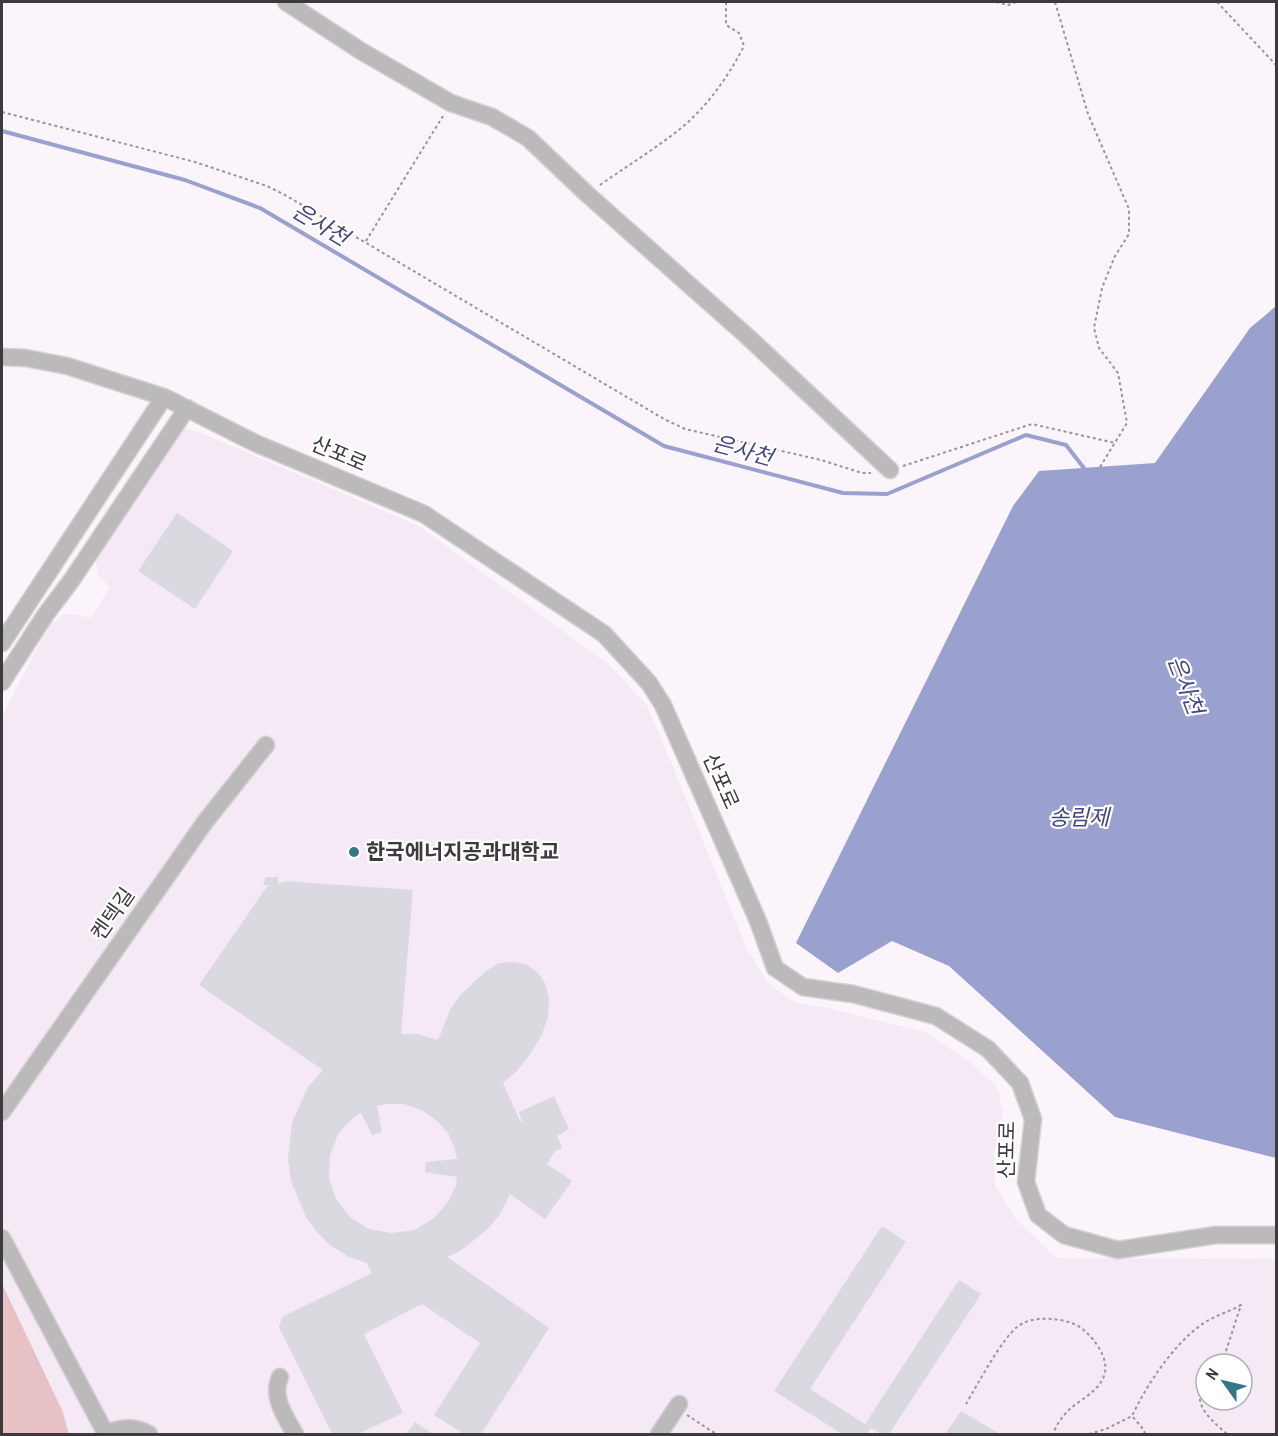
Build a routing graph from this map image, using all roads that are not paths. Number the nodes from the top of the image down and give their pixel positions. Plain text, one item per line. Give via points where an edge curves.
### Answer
1 (286, 2) edge
2 (2, 357) edge
3 (164, 397) junction
4 (188, 408) junction
5 (890, 470) road end
6 (2, 643) edge
7 (2, 682) edge
8 (266, 745) dead end
9 (2, 1112) edge
10 (1276, 1236) edge
11 (2, 1238) edge
12 (280, 1377) dead end
13 (680, 1412) road end
14 (105, 1434) edge
15 (149, 1434) edge
16 (295, 1434) edge
17 (659, 1434) edge

1 - 5 street via 451,103 492,117 519,132
2 - 3 street, 산포로 via 68,366
3 - 4 street, 산포로
3 - 6 street
4 - 7 street
4 - 10 street, 산포로 via 255,443 424,514 577,615 620,649 663,705 776,968 803,987 854,994 936,1016 988,1049 1020,1083 1033,1119 1026,1182 1038,1215 1064,1235 1118,1250 1216,1235
8 - 9 street, 켄텍길 via 205,822
11 - 14 street
12 - 16 street via 277,1400
13 - 17 street
14 - 15 street via 130,1428

